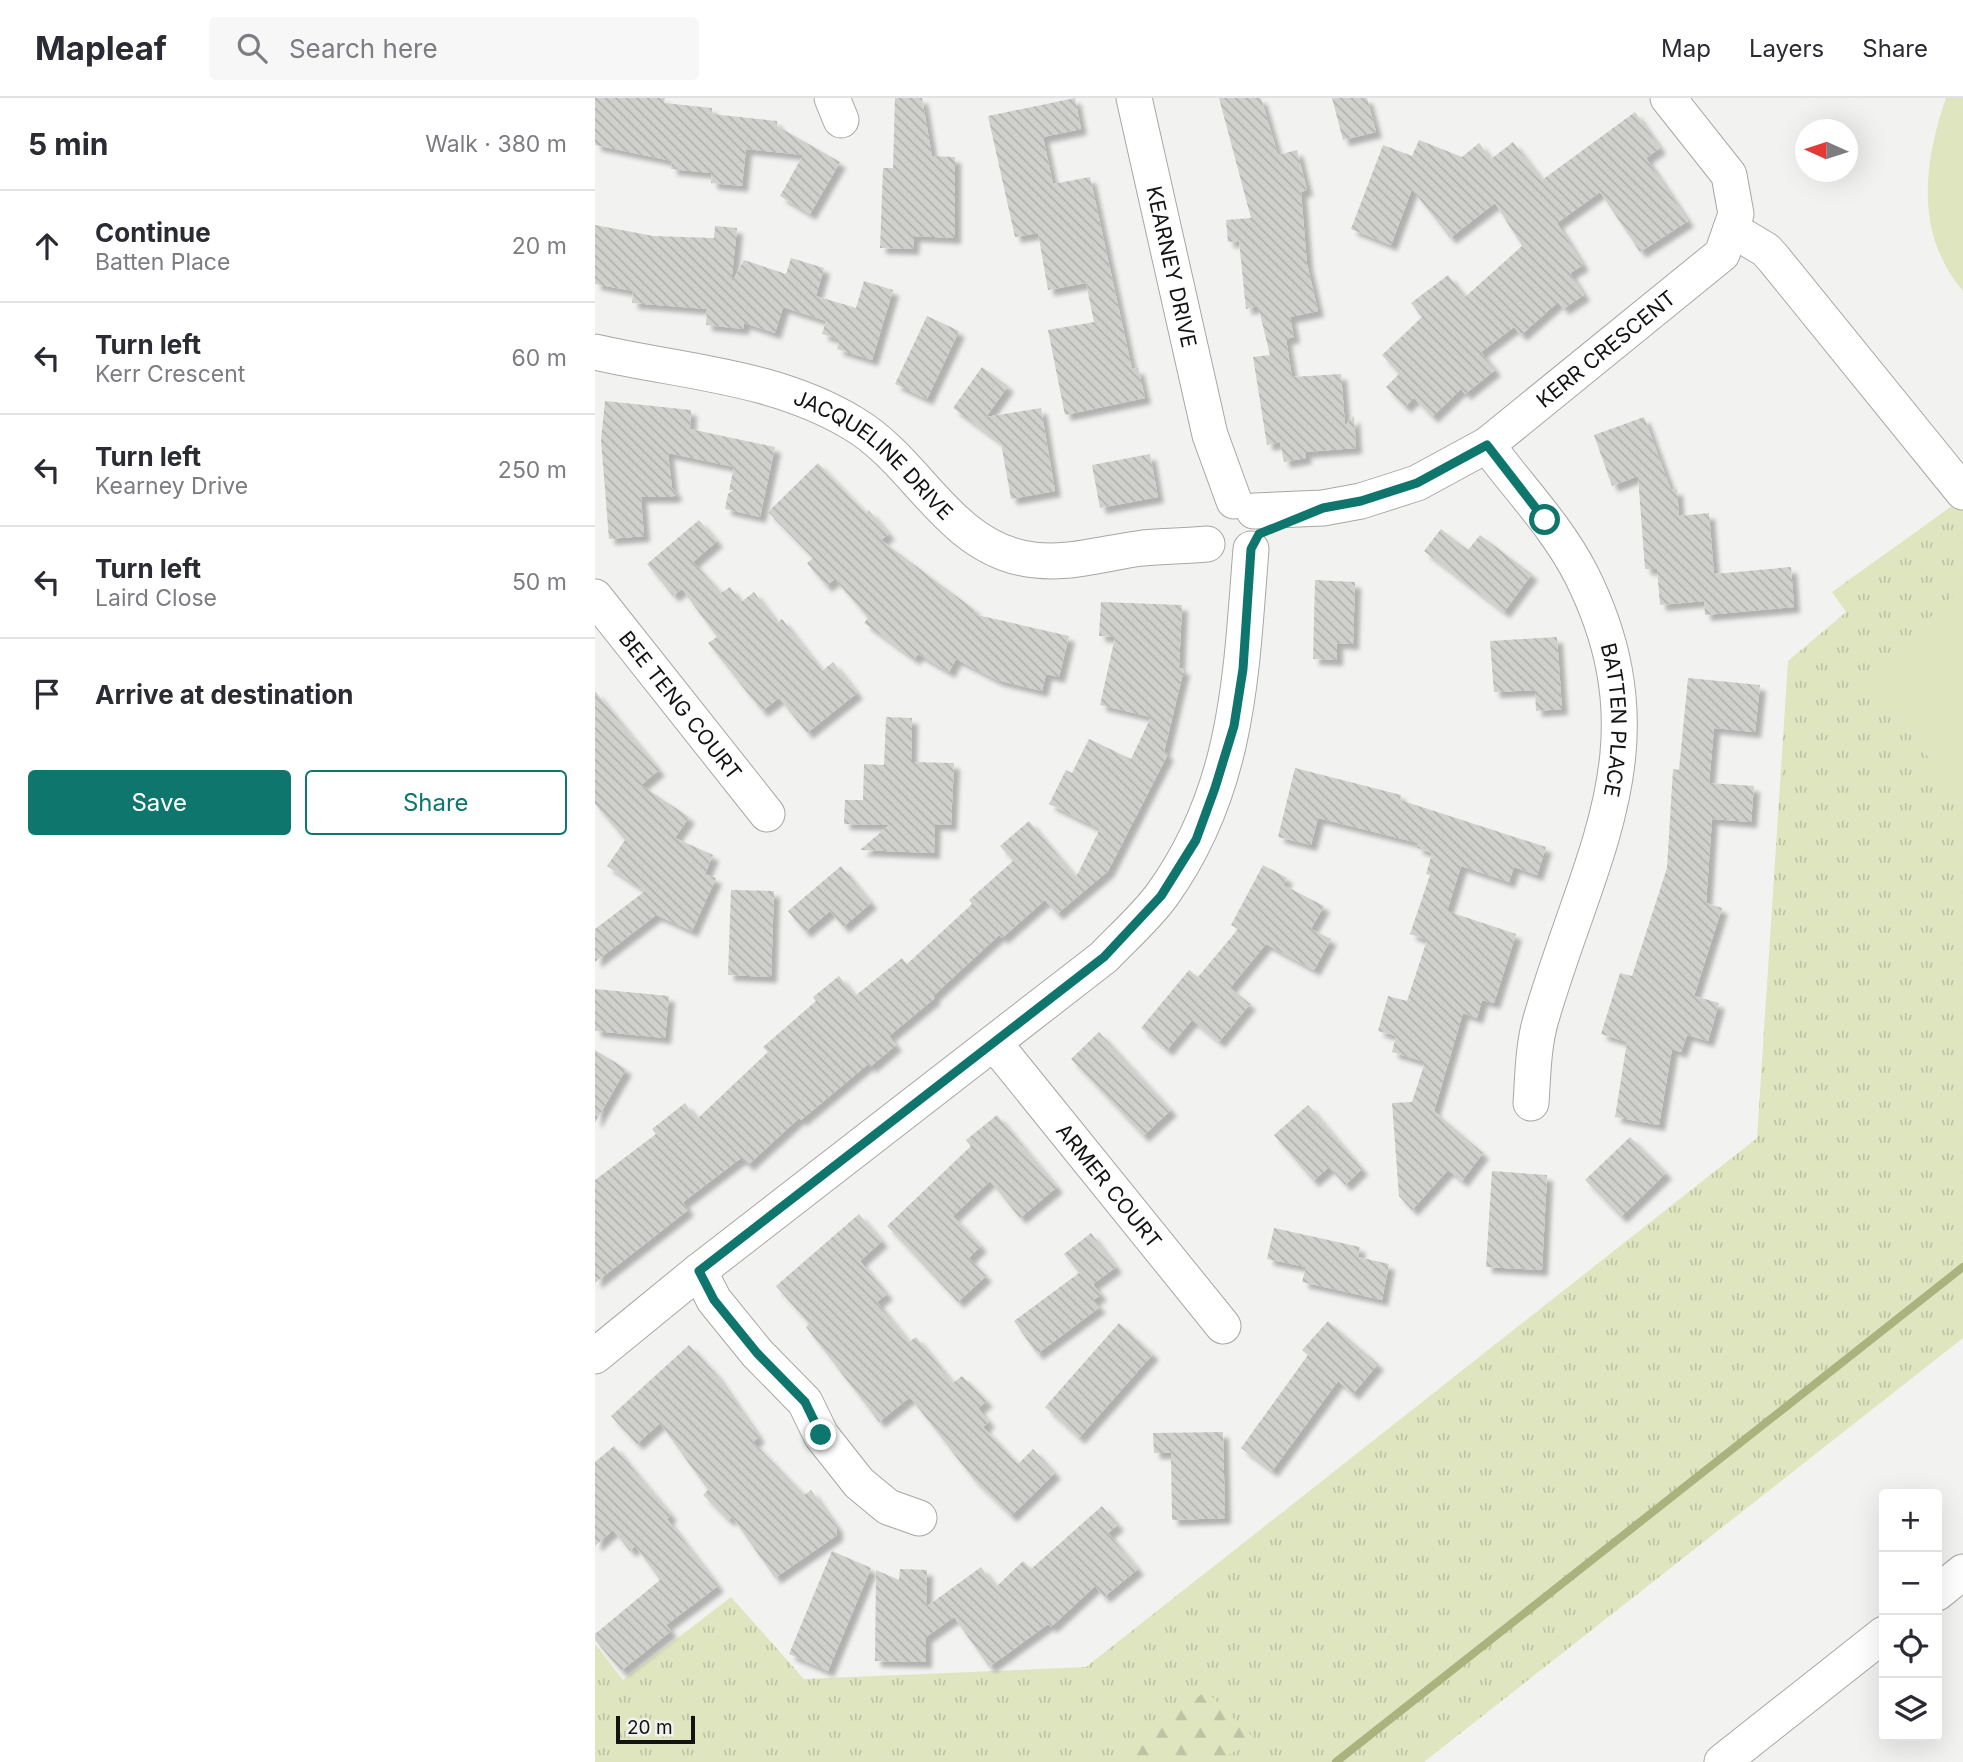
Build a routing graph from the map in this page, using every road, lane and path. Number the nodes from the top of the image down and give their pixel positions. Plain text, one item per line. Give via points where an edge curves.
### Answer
1 (1134, 98) edge
2 (1668, 98) edge
3 (1731, 229) junction
4 (595, 352) edge
5 (1487, 445) junction
6 (1963, 492) edge
7 (1230, 529) junction
8 (595, 597) edge
9 (767, 814) dead end
10 (995, 1044) junction
11 (1531, 1103) dead end
12 (699, 1271) junction
13 (1223, 1326) dead end
14 (595, 1356) edge
15 (919, 1518) dead end
16 (1963, 1572) edge
17 (1942, 1589) edge
18 (1879, 1638) edge
19 (1733, 1759) edge

1 - 7 street, KEARNEY DRIVE
2 - 3 street, KERR CRESCENT via 1729,175 1736,214
3 - 5 street, KERR CRESCENT via 1721,254
3 - 6 street via 1775,259
4 - 7 street, JACQUELINE DRIVE via 743,379 819,404 857,426 902,465 945,513 996,549 1022,558 1084,560
5 - 7 street, KERR CRESCENT via 1417,483 1361,501
5 - 11 street, BATTEN PLACE via 1580,573 1607,636 1620,701 1618,771 1604,835 1541,1020
7 - 10 street, KEARNEY DRIVE via 1245,623 1243,669 1234,726 1196,840 1161,896 1104,957
8 - 9 street, BEE TENG COURT
10 - 12 street, KEARNEY DRIVE
10 - 13 street, ARMER COURT
12 - 14 street, KEARNEY DRIVE
12 - 15 street via 714,1300 748,1343 805,1402 821,1435 859,1483 888,1507
16 - 17 street
18 - 19 street

